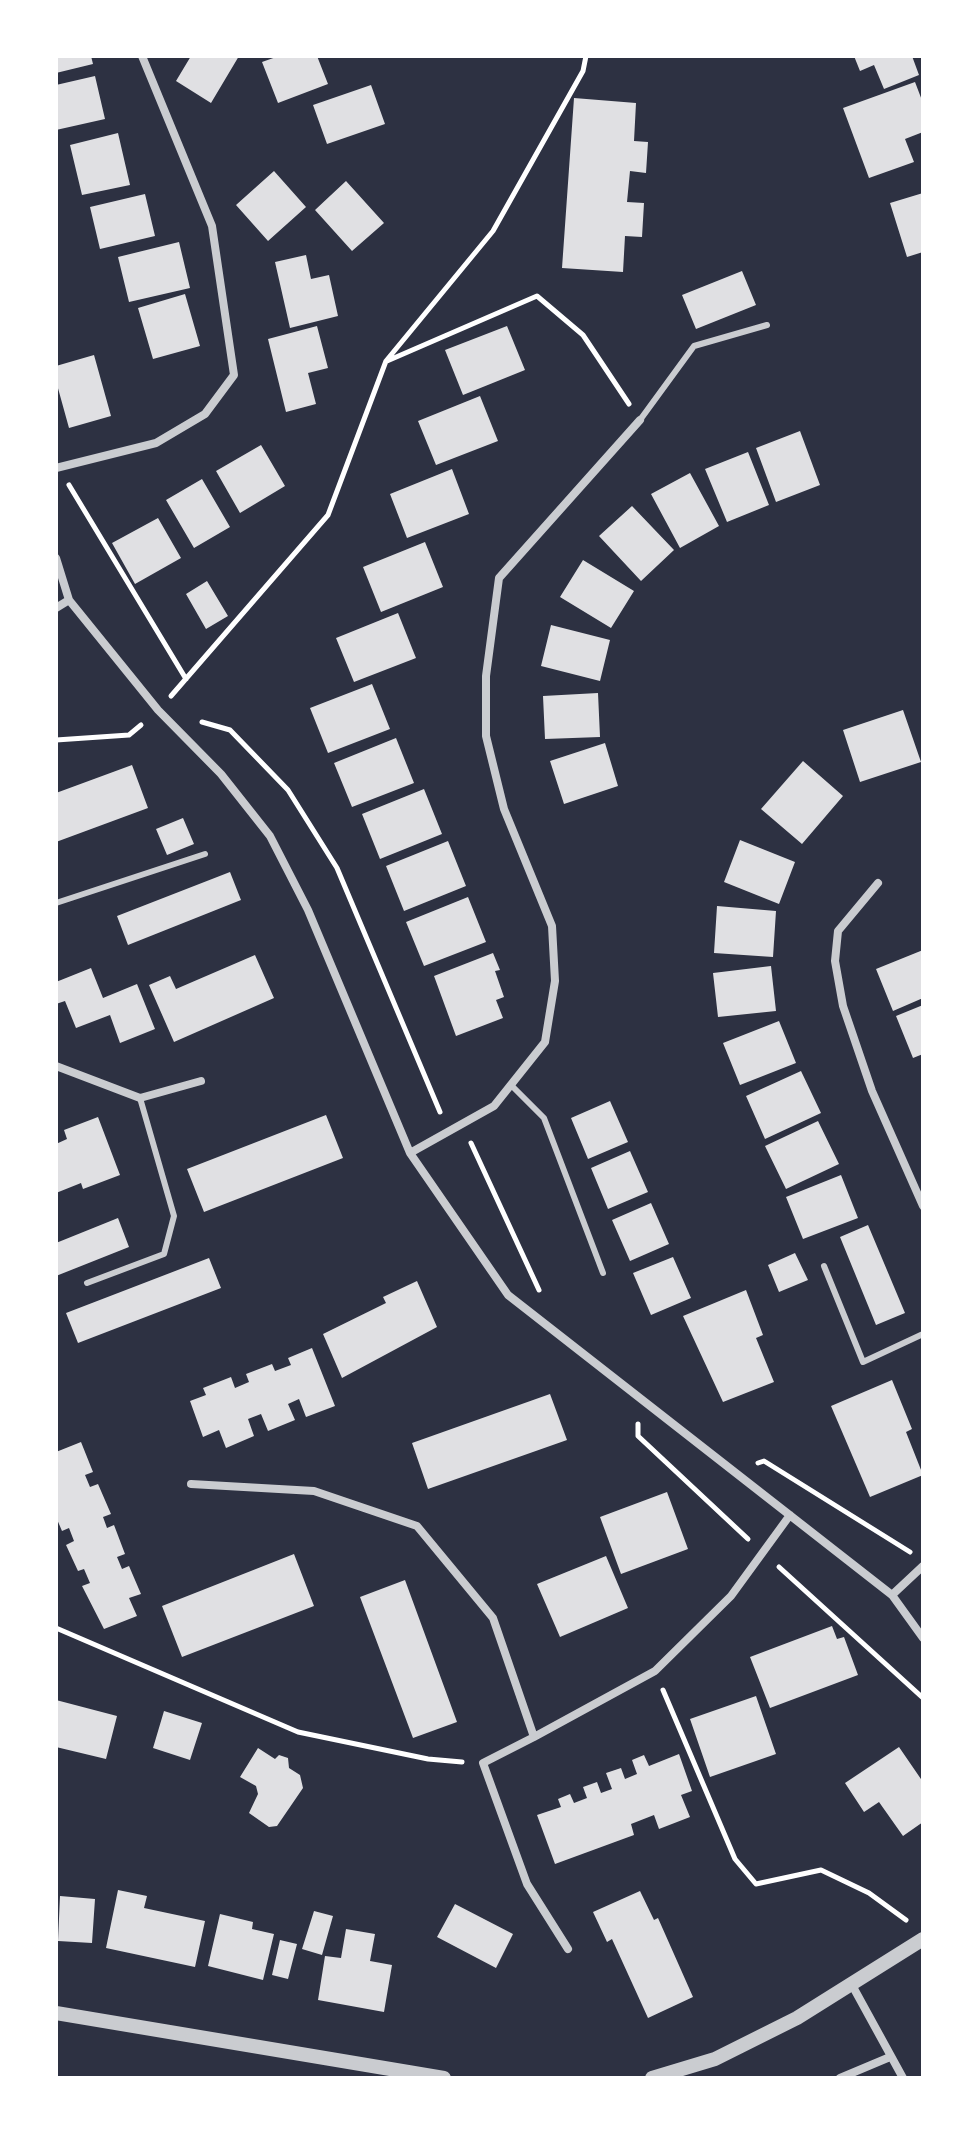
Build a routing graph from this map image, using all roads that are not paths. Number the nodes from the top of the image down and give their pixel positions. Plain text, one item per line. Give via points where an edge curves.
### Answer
1 (142, 56) edge
2 (767, 325) dead end
3 (640, 420) joint
4 (56, 468) edge
5 (56, 558) edge
6 (69, 600) junction
7 (56, 608) edge
8 (205, 854) dead end
9 (878, 883) dead end
10 (56, 903) edge
11 (56, 1066) edge
12 (201, 1081) dead end
13 (511, 1085) junction
14 (140, 1098) junction
15 (410, 1153) junction
16 (923, 1206) edge
17 (824, 1266) dead end
18 (603, 1273) dead end
19 (87, 1283) dead end
20 (923, 1334) edge
21 (191, 1484) dead end
22 (790, 1515) junction
23 (923, 1566) edge
24 (892, 1595) junction
25 (923, 1638) edge
26 (534, 1737) junction
27 (923, 1939) edge
28 (568, 1949) dead end
29 (852, 1985) junction
30 (56, 2013) edge
31 (890, 2057) junction
32 (415, 2076) edge
33 (444, 2078) edge
34 (652, 2078) edge
35 (840, 2078) edge
36 (903, 2078) edge

1 - 4 street via 212,226 234,375 205,414 156,443
2 - 3 lane via 694,346
3 - 13 street via 499,578 486,676 486,736 504,809 552,926 555,981 545,1042
5 - 6 street
6 - 7 street
6 - 15 street via 270,836 308,910
8 - 10 lane
9 - 16 street via 838,931 835,961 843,1006 872,1091
11 - 14 street
12 - 14 street
13 - 15 street via 494,1106
13 - 18 lane via 544,1118
14 - 19 lane via 174,1216 164,1254
15 - 22 street via 508,1295
17 - 20 lane via 863,1362
21 - 26 street via 314,1491 417,1526 493,1618
22 - 24 street
22 - 26 street via 731,1596 655,1671
23 - 24 street
24 - 25 street
26 - 28 street via 483,1763 527,1884
27 - 29 street
29 - 31 street
29 - 34 street via 715,2059
30 - 32 street
31 - 35 street
31 - 36 street
32 - 33 street

